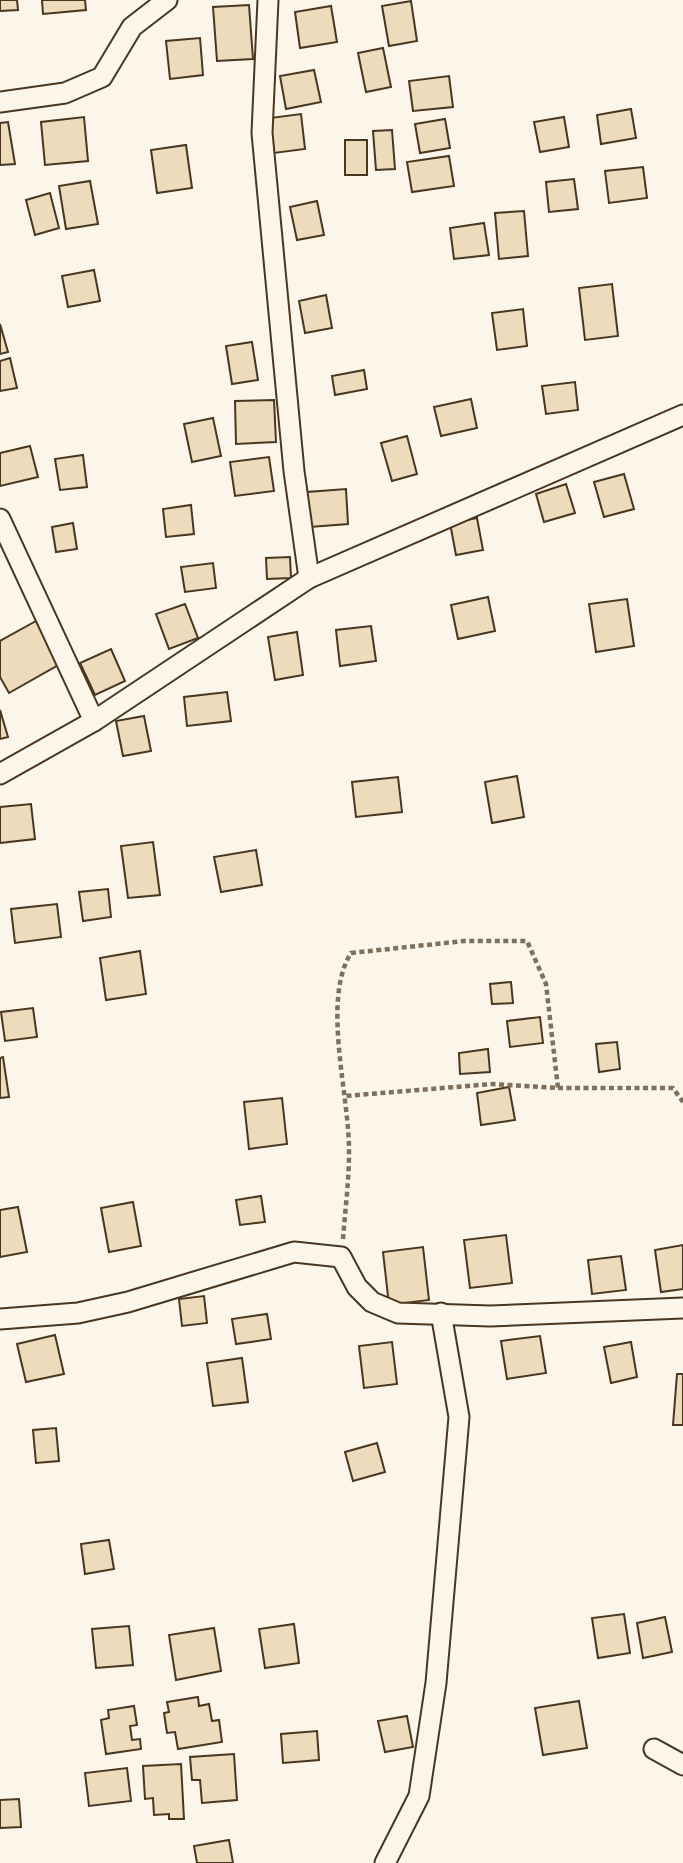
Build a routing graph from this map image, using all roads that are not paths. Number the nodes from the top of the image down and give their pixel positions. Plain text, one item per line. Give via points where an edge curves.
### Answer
1 (167, 0) edge
2 (268, 0) edge
3 (0, 102) edge
4 (683, 415) edge
5 (0, 519) edge
6 (309, 578) junction
7 (94, 721) junction
8 (0, 774) edge
9 (683, 1308) edge
10 (441, 1313) junction
11 (0, 1319) edge
12 (653, 1749) dead end
13 (683, 1765) edge
14 (385, 1863) edge

1 - 3 street via 132,27 102,77 65,93
2 - 6 street via 262,132 294,471
4 - 6 street
5 - 7 street
6 - 7 street
7 - 8 street
9 - 10 street
10 - 11 street via 398,1313 372,1302 357,1287 341,1257 294,1252 128,1303 78,1313
10 - 14 street via 459,1417 436,1682 419,1796
12 - 13 street

